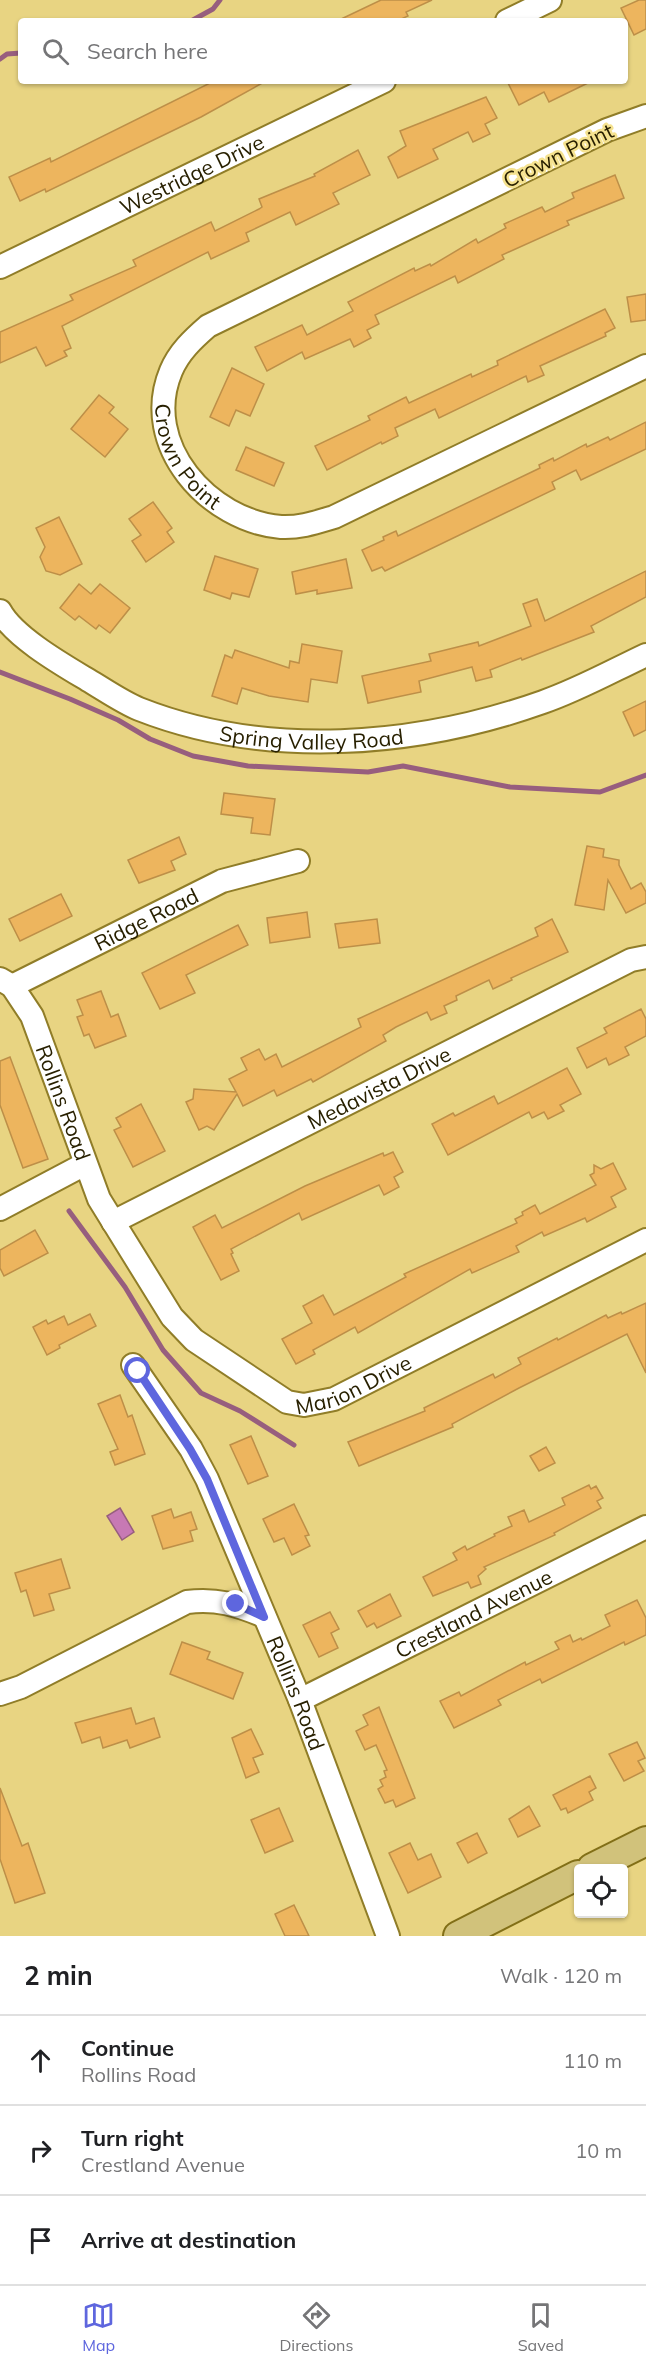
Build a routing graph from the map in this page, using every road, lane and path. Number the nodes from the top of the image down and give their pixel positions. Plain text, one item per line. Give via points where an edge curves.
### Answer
1 (550, 0) edge
2 (513, 18) edge
3 (378, 84) edge
4 (646, 116) edge
5 (0, 267) edge
6 (646, 366) edge
7 (0, 611) edge
8 (646, 655) edge
9 (298, 861) dead end
10 (646, 957) edge
11 (6, 982) edge
12 (85, 1164) junction
13 (0, 1209) edge
14 (113, 1222) junction
15 (646, 1240) edge
16 (134, 1365) dead end
17 (646, 1527) edge
18 (264, 1617) junction
19 (0, 1694) edge
20 (300, 1700) junction
21 (646, 1841) edge
22 (602, 1864) edge
23 (574, 1878) edge
24 (388, 1936) edge
25 (458, 1936) edge

1 - 2 street
3 - 5 street, Westridge Drive
4 - 6 street, Crown Point via 607,130 208,326 188,343 170,372 164,404 167,435 195,486 218,505 247,520 282,527 307,525 334,516
7 - 8 street, Spring Valley Road via 6,623 66,667 137,709 237,737 286,741 410,735 483,721 544,702
9 - 11 street, Ridge Road via 222,882
10 - 14 street, Medavista Drive via 621,966
11 - 12 street, Rollins Road via 32,1016
12 - 13 street
12 - 14 street, Rollins Road
14 - 15 street, Marion Drive via 172,1317 194,1340 287,1402 304,1406 334,1399
16 - 18 street, Rollins Road via 207,1479
17 - 20 street, Crestland Avenue
18 - 19 street via 236,1604 206,1599 187,1602
18 - 20 street, Rollins Road
20 - 24 street, Rollins Road
21 - 22 main road
23 - 25 main road

